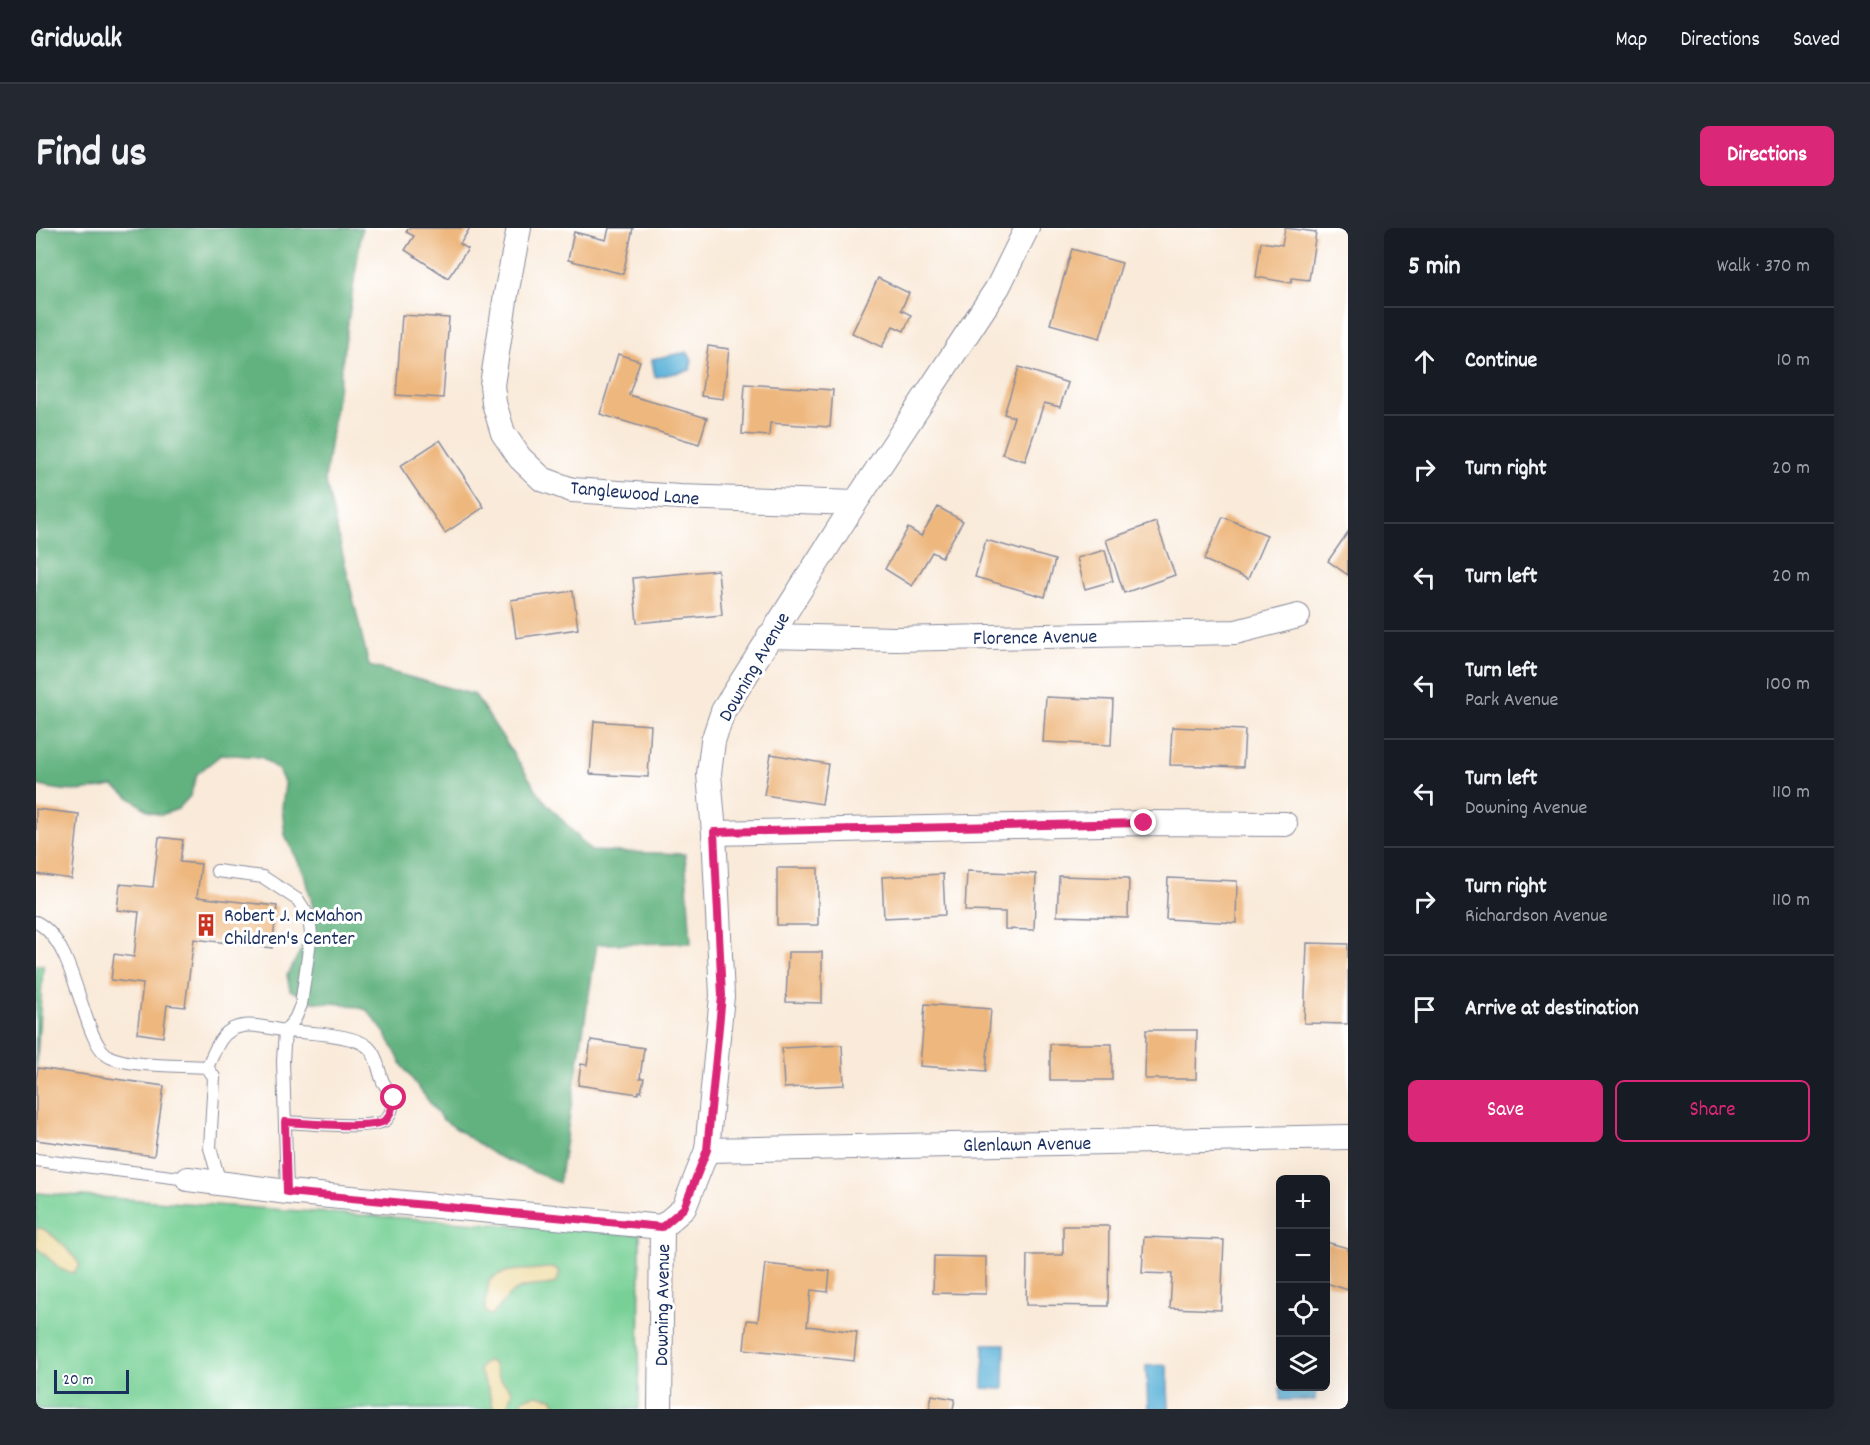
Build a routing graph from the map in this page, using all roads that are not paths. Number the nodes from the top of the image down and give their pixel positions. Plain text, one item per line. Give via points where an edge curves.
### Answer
1 (519, 228) edge
2 (1028, 228) edge
3 (855, 503) junction
4 (1298, 616) dead end
5 (770, 636) junction
6 (1285, 824) dead end
7 (714, 832) junction
8 (217, 871) dead end
9 (36, 922) edge
10 (285, 1031) junction
11 (207, 1067) junction
12 (285, 1122) junction
13 (1348, 1137) edge
14 (707, 1150) junction
15 (36, 1160) edge
16 (188, 1179) joint
17 (220, 1183) junction
18 (287, 1192) junction
19 (662, 1227) junction
20 (660, 1409) edge

1 - 3 street, Tanglewood Lane via 492,385 503,433 520,458 542,479 572,490
2 - 3 street, Downing Avenue via 998,287
3 - 5 street, Downing Avenue
4 - 5 street, Florence Avenue via 1236,632 894,639
5 - 7 street, Downing Avenue via 723,711 713,741 709,774
6 - 7 street via 1132,823
7 - 14 street, Downing Avenue via 722,996
8 - 10 lane via 263,877 298,900 309,917 311,934 301,1005
9 - 11 lane via 58,942 96,1044 110,1057
10 - 11 lane via 257,1025 233,1029 221,1039
10 - 12 lane
10 - 12 lane via 325,1033 368,1047 394,1098 391,1114 384,1121 368,1125
11 - 17 lane via 214,1077 210,1148
12 - 18 lane
13 - 14 street, Glenlawn Avenue
14 - 19 street, Downing Avenue via 684,1208
15 - 16 lane
16 - 17 street
17 - 18 street
18 - 19 street
19 - 20 street, Downing Avenue

